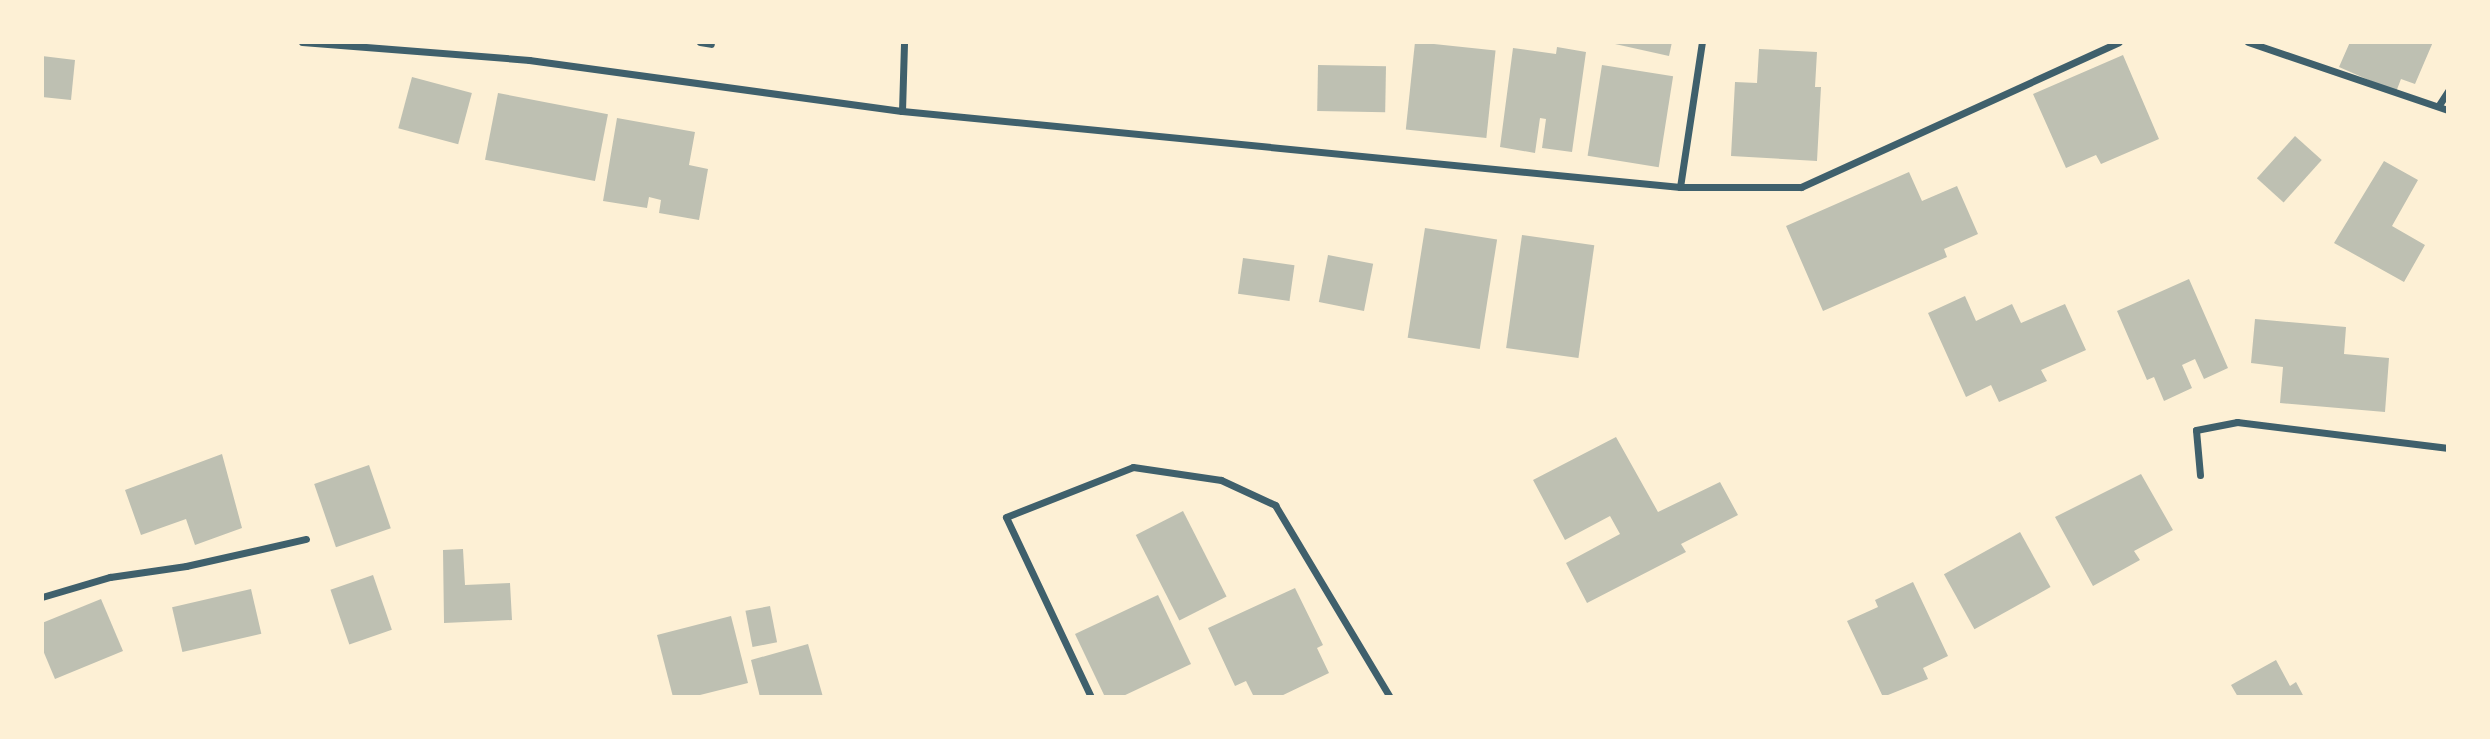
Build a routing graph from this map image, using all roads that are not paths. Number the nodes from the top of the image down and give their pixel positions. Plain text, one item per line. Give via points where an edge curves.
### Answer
1 (302, 42) edge
2 (700, 42) edge
3 (904, 42) edge
4 (1702, 42) edge
5 (2119, 42) edge
6 (2248, 42) edge
7 (711, 44) dead end
8 (2448, 91) edge
9 (2439, 105) junction
10 (2448, 110) edge
11 (902, 111) junction
12 (1681, 187) junction
13 (2448, 449) edge
14 (2200, 475) dead end
15 (306, 539) dead end
16 (42, 597) edge
17 (1091, 697) edge
18 (1390, 697) edge

1 - 11 street via 528,60
2 - 7 street
3 - 11 street
4 - 12 street
5 - 12 street via 1801,187
6 - 9 street
8 - 9 street
9 - 10 street
11 - 12 street
13 - 14 street via 2237,422 2196,430
15 - 16 street via 186,566 110,577
17 - 18 street via 1006,517 1133,467 1221,480 1275,505

